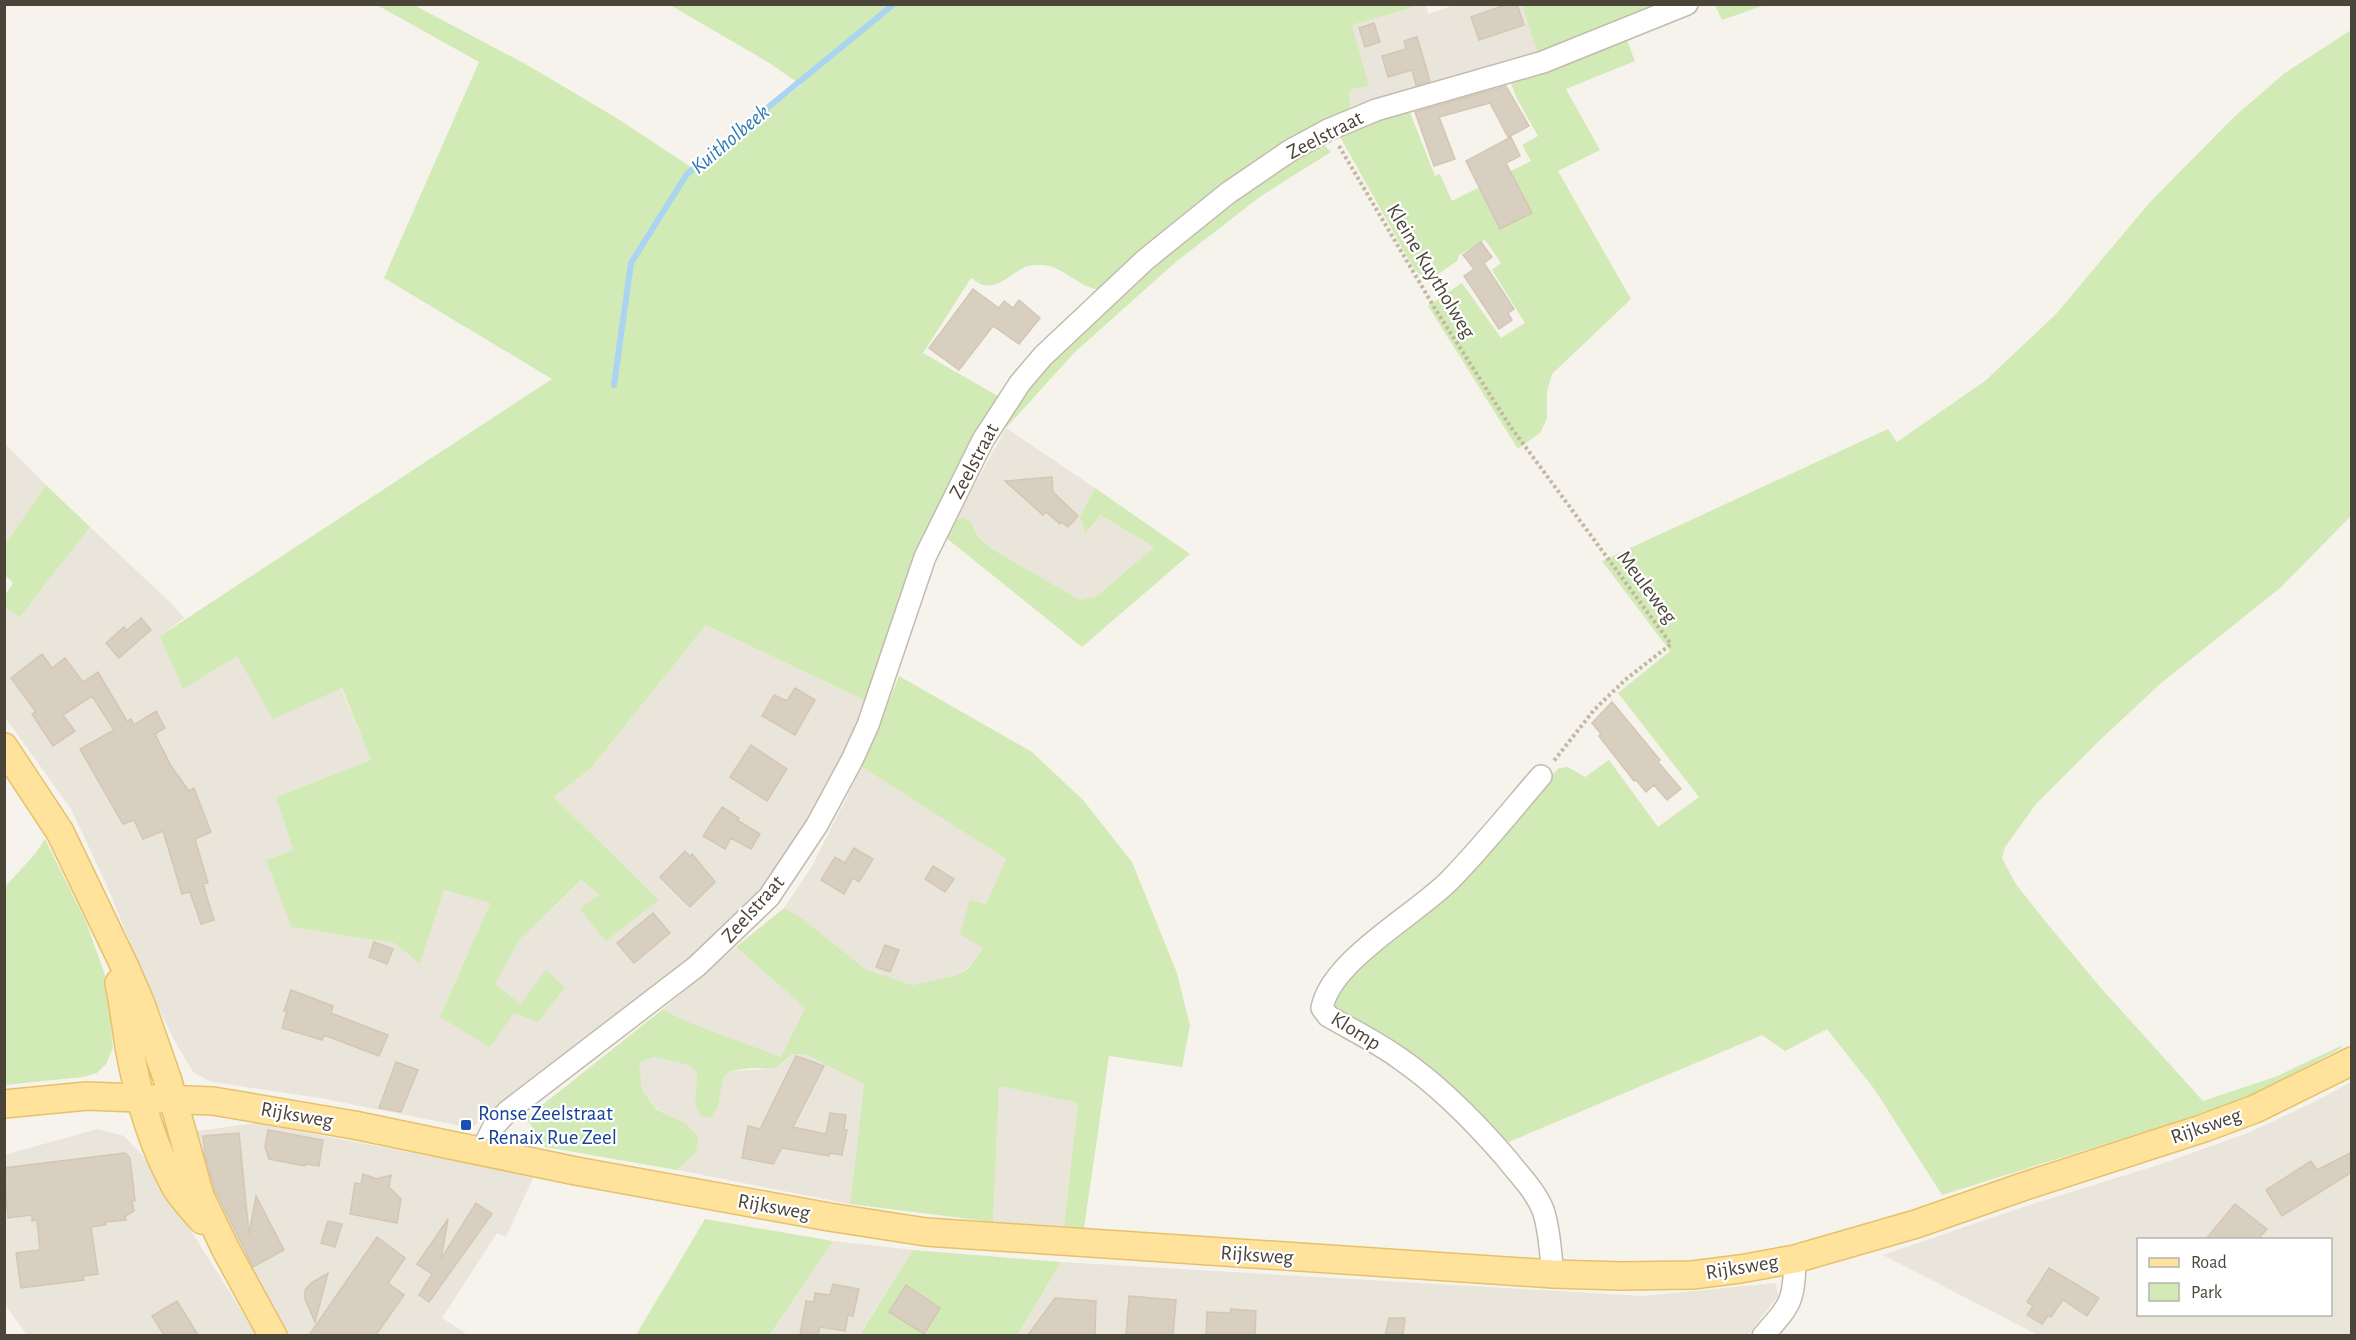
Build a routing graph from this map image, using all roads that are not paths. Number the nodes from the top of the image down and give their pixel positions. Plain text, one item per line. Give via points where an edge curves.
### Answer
1 (1687, 4) edge
2 (4, 747) edge
3 (1541, 776) road end
4 (108, 935) junction
5 (2352, 1061) edge
6 (139, 1098) junction
7 (174, 1101) junction
8 (4, 1104) edge
9 (481, 1152) junction
10 (226, 1250) junction
11 (1795, 1259) junction
12 (1553, 1274) junction
13 (273, 1335) edge
14 (1763, 1335) edge

1 - 9 street, Zeelstraat via 1544,62 1376,110 1328,129 1267,166 1164,242 1043,356 1020,383 983,440 925,557 868,725 852,760 777,887 697,966 508,1111 494,1126
2 - 4 main road via 60,832
3 - 12 street, Klomp via 1449,881 1357,957 1331,986 1322,1008 1328,1016 1399,1057 1435,1085 1504,1156 1534,1192 1543,1211
4 - 6 main road
4 - 7 main road via 141,1004
5 - 11 main road, Rijksweg via 2255,1109 2204,1128 1916,1224
6 - 7 main road, Rijksweg
6 - 8 main road, Rijksweg via 87,1096
6 - 10 main road via 157,1150 177,1190
7 - 9 main road, Rijksweg via 213,1101
7 - 10 main road via 200,1196
9 - 12 main road, Rijksweg via 926,1232
10 - 13 main road
11 - 12 main road, Rijksweg via 1692,1275
11 - 14 street via 1792,1298

